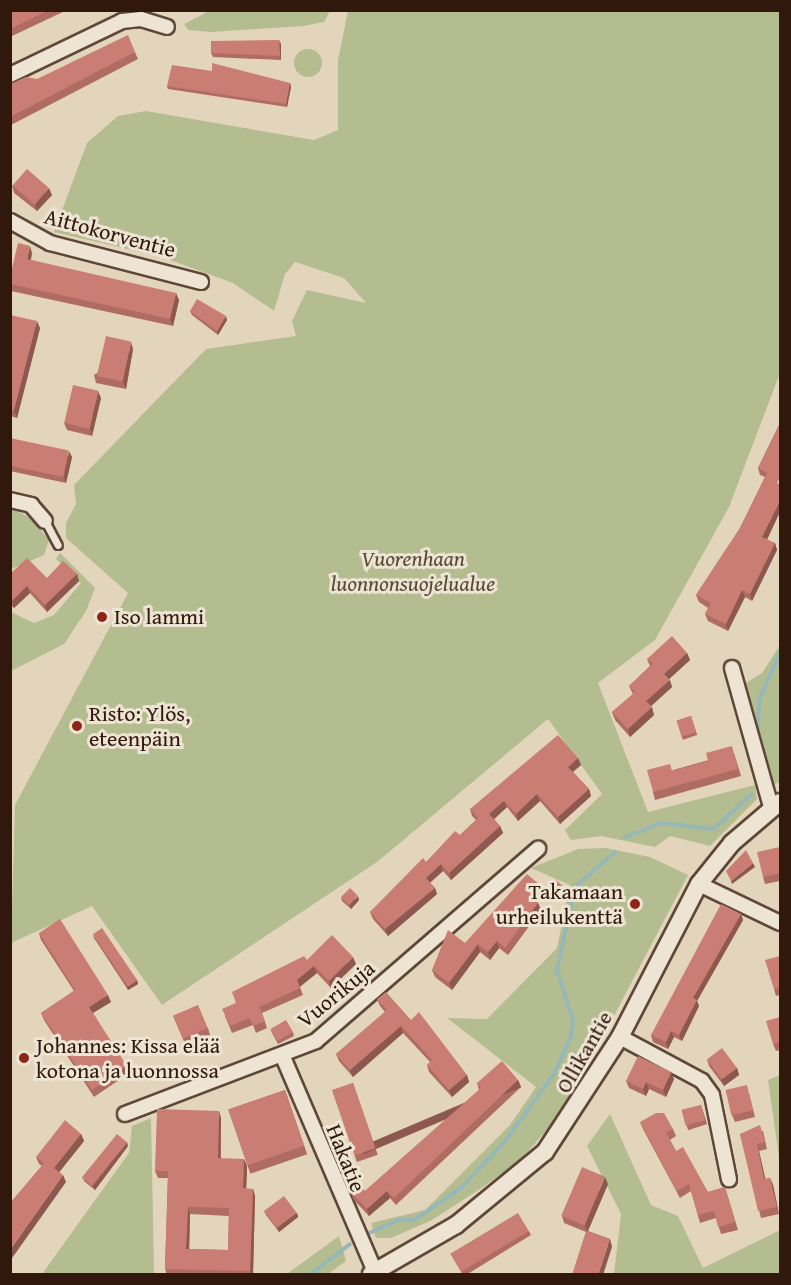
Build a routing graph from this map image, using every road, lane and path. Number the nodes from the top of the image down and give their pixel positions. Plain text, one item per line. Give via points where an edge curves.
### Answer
1 (167, 27) dead end
2 (10, 75) edge
3 (10, 221) edge
4 (201, 282) dead end
5 (10, 500) edge
6 (45, 521) joint
7 (58, 545) dead end
8 (732, 668) dead end
9 (776, 804) edge
10 (538, 849) dead end
11 (699, 884) junction
12 (780, 923) edge
13 (620, 1037) junction
14 (283, 1057) junction
15 (125, 1114) dead end
16 (729, 1179) dead end
17 (373, 1273) edge

1 - 2 street via 141,19 122,21
3 - 4 street, Aittokorventie via 50,243
5 - 6 street via 31,505
6 - 7 lane
8 - 9 street
9 - 11 street, Ollikantie
10 - 14 street, Vuorikuja via 316,1041
11 - 12 street
11 - 13 street, Ollikantie
13 - 16 street via 702,1081 712,1095
13 - 17 street, Ollikantie via 569,1122 532,1167 456,1225
14 - 15 street, Vuorikuja
14 - 17 street, Hakatie

